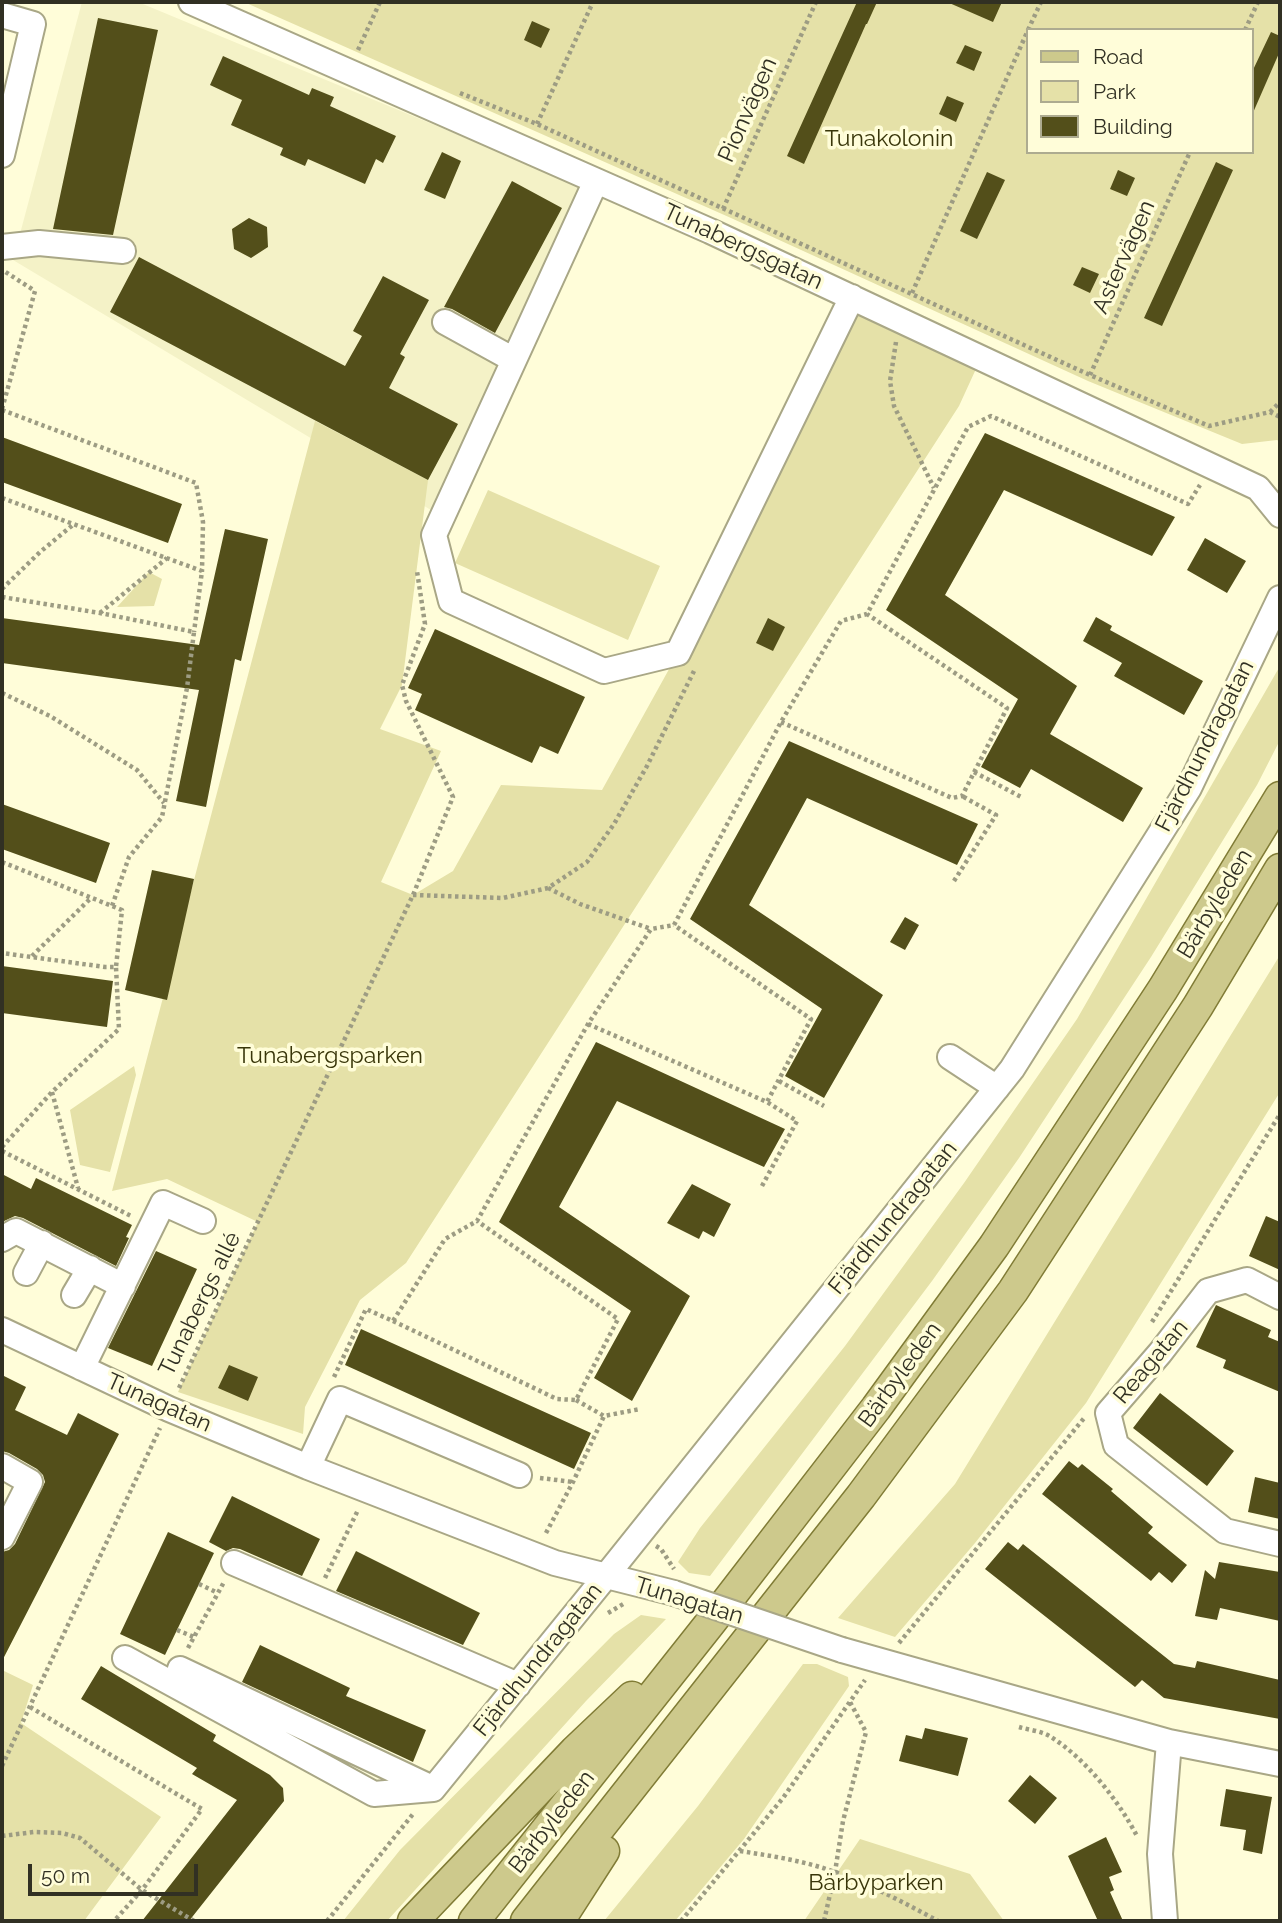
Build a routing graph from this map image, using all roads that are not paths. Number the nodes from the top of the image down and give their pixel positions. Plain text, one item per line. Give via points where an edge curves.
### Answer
1 (191, 2) edge
2 (2, 15) edge
3 (2, 155) edge
4 (596, 181) junction
5 (2, 247) edge
6 (123, 251) dead end
7 (852, 297) junction
8 (445, 322) dead end
9 (514, 360) junction
10 (1280, 515) edge
11 (1280, 598) edge
12 (1280, 796) edge
13 (1280, 869) edge
14 (950, 1057) dead end
15 (997, 1088) junction
16 (203, 1221) dead end
17 (2, 1239) edge
18 (42, 1243) junction
19 (90, 1268) junction
20 (26, 1273) dead end
21 (123, 1286) junction
22 (74, 1295) dead end
23 (1280, 1297) edge
24 (2, 1330) edge
25 (82, 1368) junction
26 (2, 1466) edge
27 (308, 1467) junction
28 (519, 1475) road end
29 (2, 1537) edge
30 (1280, 1544) edge
31 (234, 1563) road end
32 (606, 1577) junction
33 (711, 1622) junction
34 (125, 1658) dead end
35 (174, 1666) road end
36 (518, 1685) junction
37 (689, 1716) junction
38 (1169, 1742) junction
39 (1280, 1764) edge
40 (433, 1789) junction
41 (414, 1921) edge
42 (474, 1921) edge
43 (526, 1921) edge
44 (559, 1921) edge
45 (1166, 1921) edge

1 - 4 street, Tunabergsgatan
2 - 3 street via 33,24
4 - 7 street, Tunabergsgatan
4 - 9 street
5 - 6 street via 39,243
7 - 9 street via 678,653 604,671 451,601 434,535
7 - 10 street, Tunabergsgatan via 1258,488
8 - 9 street
11 - 15 street, Fjärdhundragatan via 1189,788
12 - 33 main road, Bärbyleden via 1163,989 994,1246
13 - 37 main road, Bärbyleden via 1198,1006 1013,1291
14 - 15 street
15 - 32 street, Fjärdhundragatan
16 - 21 street via 163,1203
17 - 18 street via 16,1231
18 - 19 street
18 - 20 street
19 - 21 street
19 - 22 street
21 - 25 street
23 - 30 street, Reagatan via 1247,1280 1208,1291 1108,1413 1116,1445 1225,1531
24 - 25 street, Tunagatan
25 - 27 street, Tunagatan
26 - 29 street via 30,1482
27 - 28 street via 340,1399
27 - 32 street, Tunagatan via 555,1563
31 - 36 street
32 - 36 street, Fjärdhundragatan
32 - 38 street, Tunagatan, bridge via 674,1593 842,1650 875,1675
33 - 41 main road via 575,1751
33 - 42 main road, Bärbyleden
34 - 40 street via 374,1794
35 - 40 street
36 - 40 street, Fjärdhundragatan
37 - 43 main road, Bärbyleden
37 - 44 main road
38 - 39 street, Tunagatan
38 - 45 street via 1160,1854

